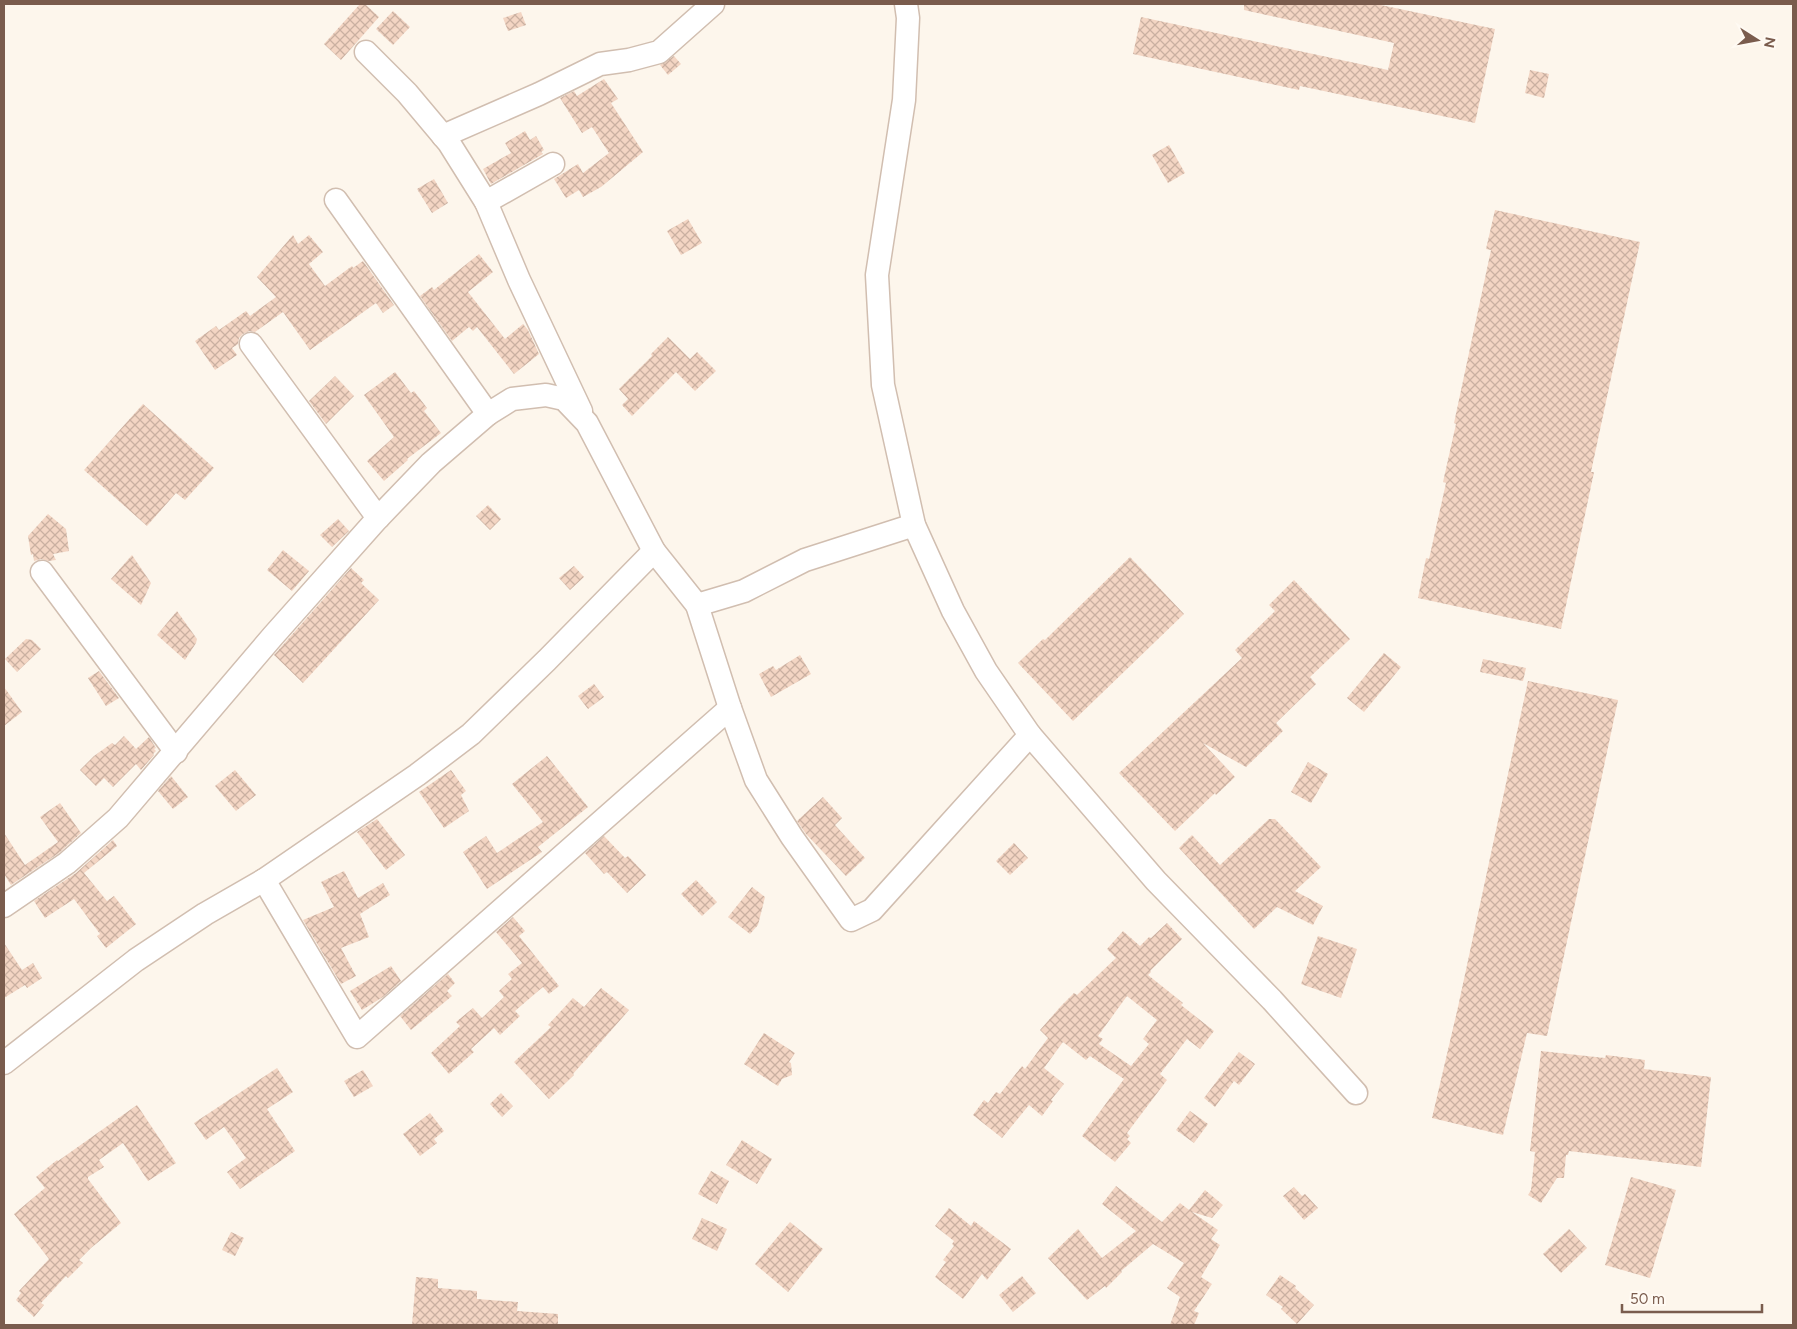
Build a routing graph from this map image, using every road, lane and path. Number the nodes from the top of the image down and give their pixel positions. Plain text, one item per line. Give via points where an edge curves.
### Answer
1 (713, 4) edge
2 (906, 4) edge
3 (366, 52) dead end
4 (443, 136) junction
5 (553, 164) dead end
6 (336, 200) dead end
7 (486, 202) junction
8 (251, 344) dead end
9 (488, 414) junction
10 (587, 423) junction
11 (378, 518) junction
12 (914, 525) junction
13 (654, 550) junction
14 (42, 572) dead end
15 (697, 605) junction
16 (730, 708) junction
17 (1030, 734) junction
18 (176, 752) junction
19 (264, 880) junction
20 (7, 896) edge
21 (4, 1063) edge
22 (1356, 1093) dead end

1 - 4 street via 659,52 600,64
2 - 12 street via 904,100 877,275 883,385
3 - 4 street via 407,93
4 - 7 street
5 - 7 street
6 - 9 street
7 - 10 street
8 - 11 street
9 - 10 street via 512,398 546,395 564,399
9 - 11 street via 431,463
10 - 13 street
11 - 18 street
12 - 15 street via 805,560 744,591
12 - 17 street via 972,646
13 - 15 street
13 - 19 street via 471,734 417,776
14 - 18 street
15 - 16 street
16 - 17 street via 756,780 850,920 872,910
16 - 19 street via 357,1037
17 - 22 street via 1156,881 1272,1000
18 - 20 street via 118,818 67,863
19 - 21 street via 136,960

